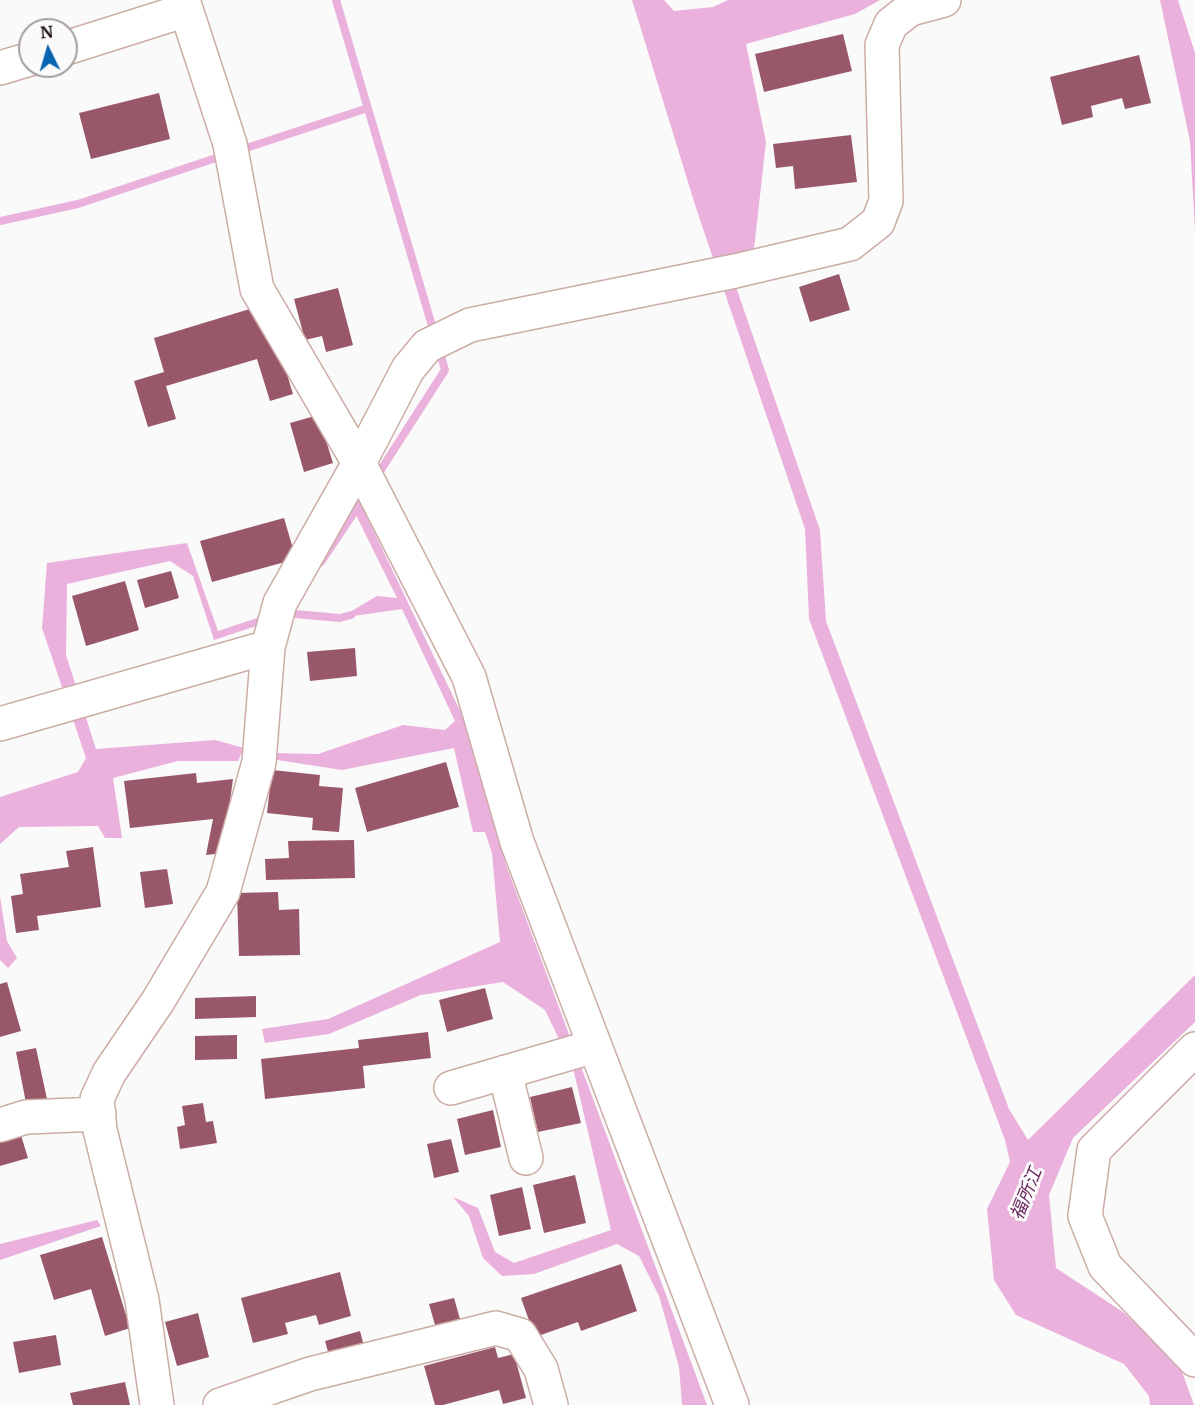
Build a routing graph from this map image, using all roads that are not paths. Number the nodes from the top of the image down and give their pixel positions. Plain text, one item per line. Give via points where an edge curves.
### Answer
1 (944, 0) edge
2 (184, 5) edge
3 (78, 44) edge
4 (18, 63) edge
5 (0, 68) edge
6 (359, 464) junction
7 (273, 627) junction
8 (0, 724) edge
9 (1195, 1048) edge
10 (579, 1050) junction
11 (505, 1072) junction
12 (452, 1088) dead end
13 (99, 1113) junction
14 (0, 1125) edge
15 (526, 1158) dead end
16 (1195, 1360) edge
17 (157, 1405) edge
18 (220, 1405) edge
19 (551, 1405) edge
20 (732, 1405) edge

1 - 6 street via 910,9 891,24 882,45 886,201 878,222 850,244 470,325 436,342 408,369
2 - 3 street
2 - 6 street via 232,154 257,289
4 - 5 street
6 - 7 street
6 - 10 street via 469,678
7 - 8 street via 75,702
7 - 13 street via 259,762 223,892 110,1073 98,1099
9 - 16 street via 1094,1150 1085,1216 1105,1266
10 - 11 street
10 - 20 street
11 - 12 street
11 - 15 street
13 - 14 street via 26,1118
13 - 17 street via 142,1300
18 - 19 street via 310,1374 496,1328 520,1335 542,1369

